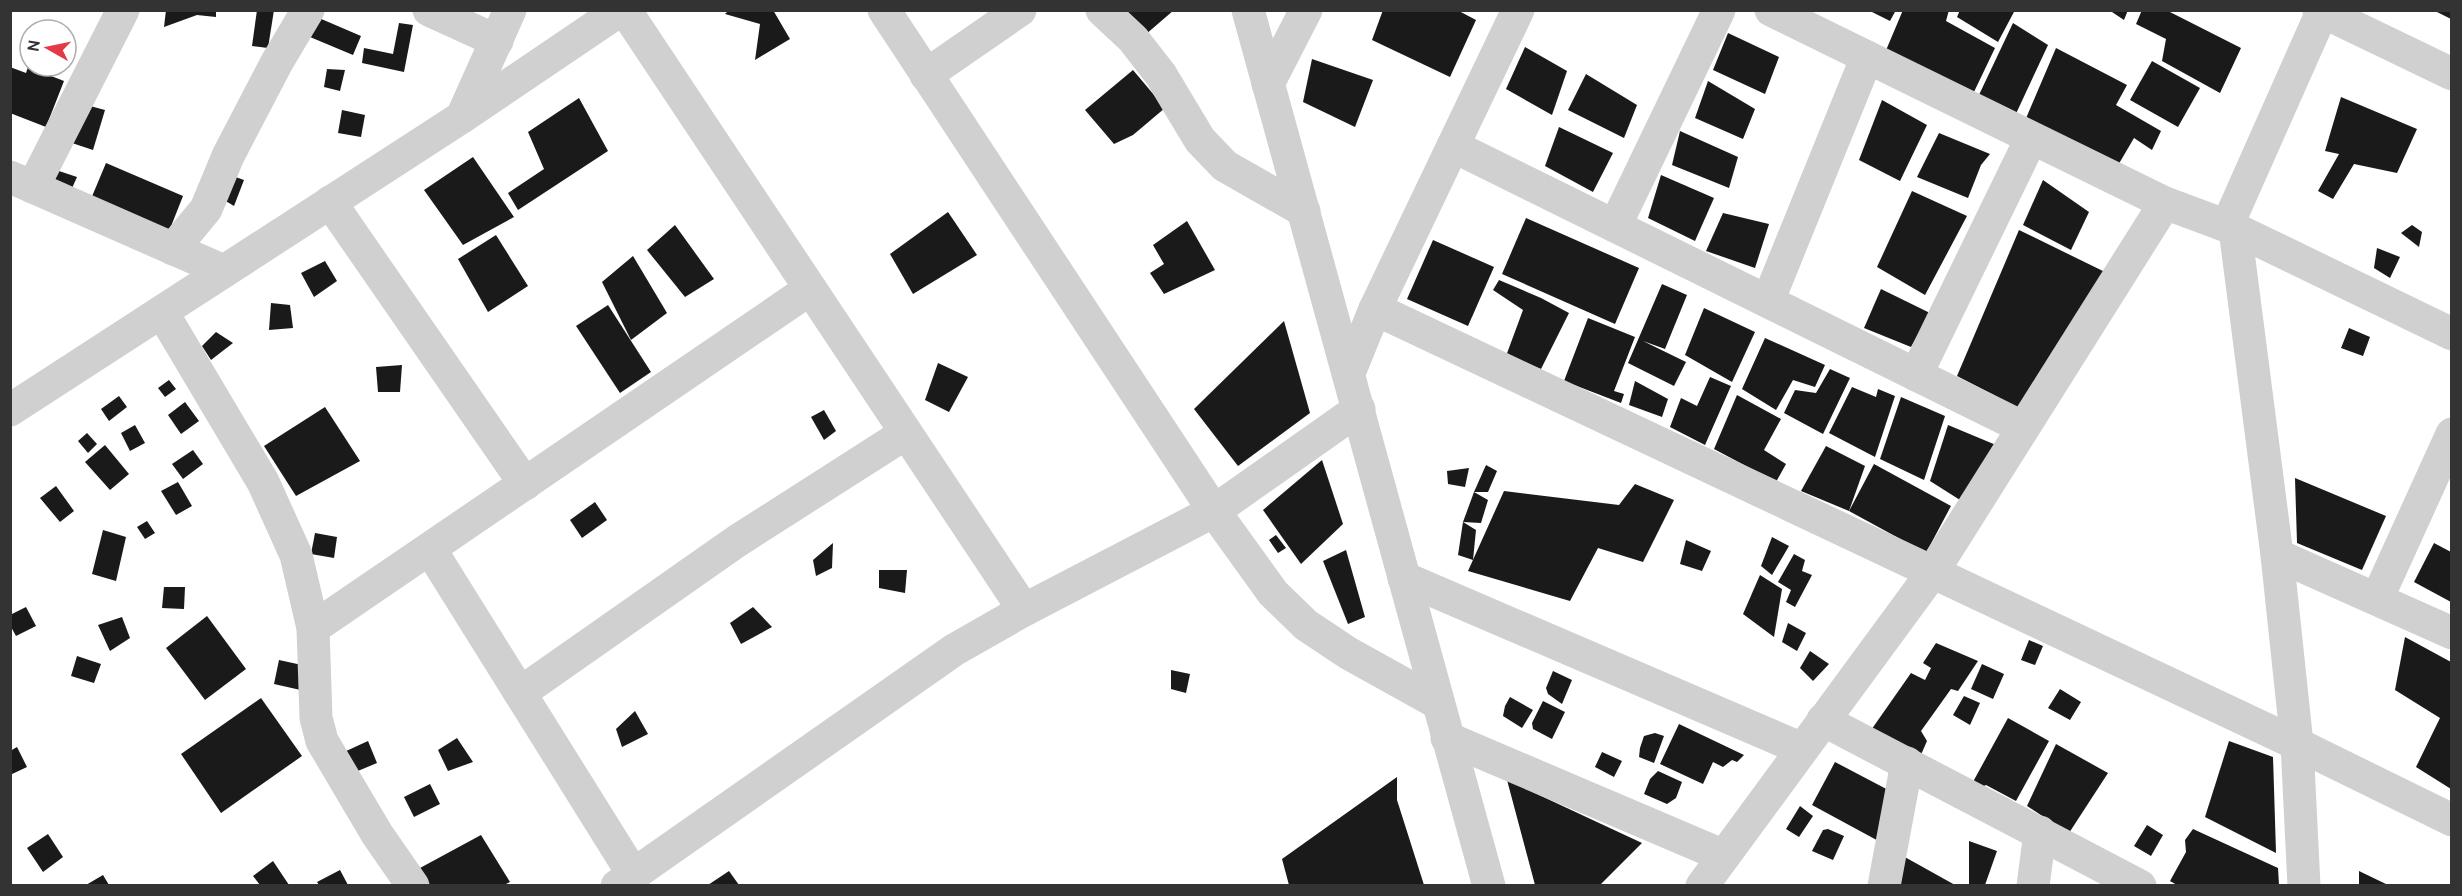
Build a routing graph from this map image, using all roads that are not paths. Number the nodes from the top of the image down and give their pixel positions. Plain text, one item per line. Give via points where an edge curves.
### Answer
1 (123, 10) edge
2 (308, 10) edge
3 (429, 10) edge
4 (510, 10) edge
5 (623, 10) edge
6 (884, 10) edge
7 (1020, 10) edge
8 (1102, 10) edge
9 (1248, 10) edge
10 (1306, 10) edge
11 (1518, 10) edge
12 (1719, 10) edge
13 (1771, 10) edge
14 (2337, 14) edge
15 (496, 41) junction
16 (1867, 57) junction
17 (2451, 74) edge
18 (926, 75) junction
19 (1268, 84) junction
20 (462, 117) junction
21 (2031, 139) junction
22 (1453, 146) junction
23 (22, 182) edge
24 (330, 202) junction
25 (2165, 202) junction
26 (1304, 211) junction
27 (1615, 226) junction
28 (2231, 227) junction
29 (173, 249) junction
30 (224, 272) junction
31 (810, 289) junction
32 (1768, 301) junction
33 (1376, 309) junction
34 (162, 312) junction
35 (2451, 334) edge
36 (1349, 373) junction
37 (1916, 375) junction
38 (12, 408) edge
39 (1359, 409) junction
40 (2022, 427) junction
41 (906, 433) junction
42 (2451, 434) edge
43 (525, 484) junction
44 (1214, 511) junction
45 (430, 549) junction
46 (2277, 555) junction
47 (1932, 573) junction
48 (1404, 578) junction
49 (2377, 599) junction
50 (1024, 610) junction
51 (313, 628) junction
52 (2451, 633) edge
53 (520, 693) junction
54 (1438, 703) junction
55 (1823, 720) junction
56 (1447, 738) junction
57 (2297, 744) junction
58 (1802, 749) junction
59 (1907, 763) junction
60 (2451, 820) edge
61 (2040, 832) junction
62 (1724, 855) junction
63 (625, 880) edge
64 (413, 885) edge
65 (1489, 885) edge
66 (1702, 885) edge
67 (1884, 885) edge
68 (2032, 885) edge
69 (2140, 885) edge
70 (2304, 885) edge

1 - 23 street
2 - 29 street via 228,156 206,209
3 - 15 street
4 - 15 street
5 - 20 street
5 - 31 street
6 - 18 street
7 - 18 street
8 - 26 street via 1133,39 1161,75 1200,140 1225,166
9 - 19 street
10 - 19 street
11 - 22 street
12 - 27 street
13 - 16 street
14 - 17 street
14 - 28 street
15 - 20 street
16 - 21 street
16 - 32 street
18 - 44 street
19 - 26 street
20 - 24 street
21 - 25 street
21 - 37 street
22 - 27 street
22 - 33 street
23 - 29 street
24 - 30 street
24 - 43 street
25 - 28 street
25 - 40 street
26 - 36 street
27 - 32 street
28 - 35 street
28 - 46 street
29 - 30 street
30 - 34 street
31 - 41 street
31 - 43 street
32 - 37 street
33 - 36 street
33 - 47 street
34 - 38 street
34 - 51 street via 263,482 296,555
36 - 39 street
37 - 40 street
39 - 44 street
39 - 48 street
40 - 47 street
41 - 50 street
41 - 53 street via 737,541
42 - 49 street
43 - 45 street
44 - 50 street
44 - 54 street via 1273,593 1306,626
45 - 51 street
45 - 53 street
46 - 49 street
46 - 57 street
47 - 55 street
47 - 57 street
48 - 54 street
48 - 58 street
49 - 52 street
50 - 63 street via 954,650
51 - 64 street via 316,718 322,741 377,834
53 - 63 street
54 - 56 street
55 - 58 street
55 - 59 street
56 - 62 street
56 - 65 street
57 - 60 street
57 - 70 street
58 - 62 street
59 - 61 street
59 - 67 street
61 - 68 street
61 - 69 street
62 - 66 street

